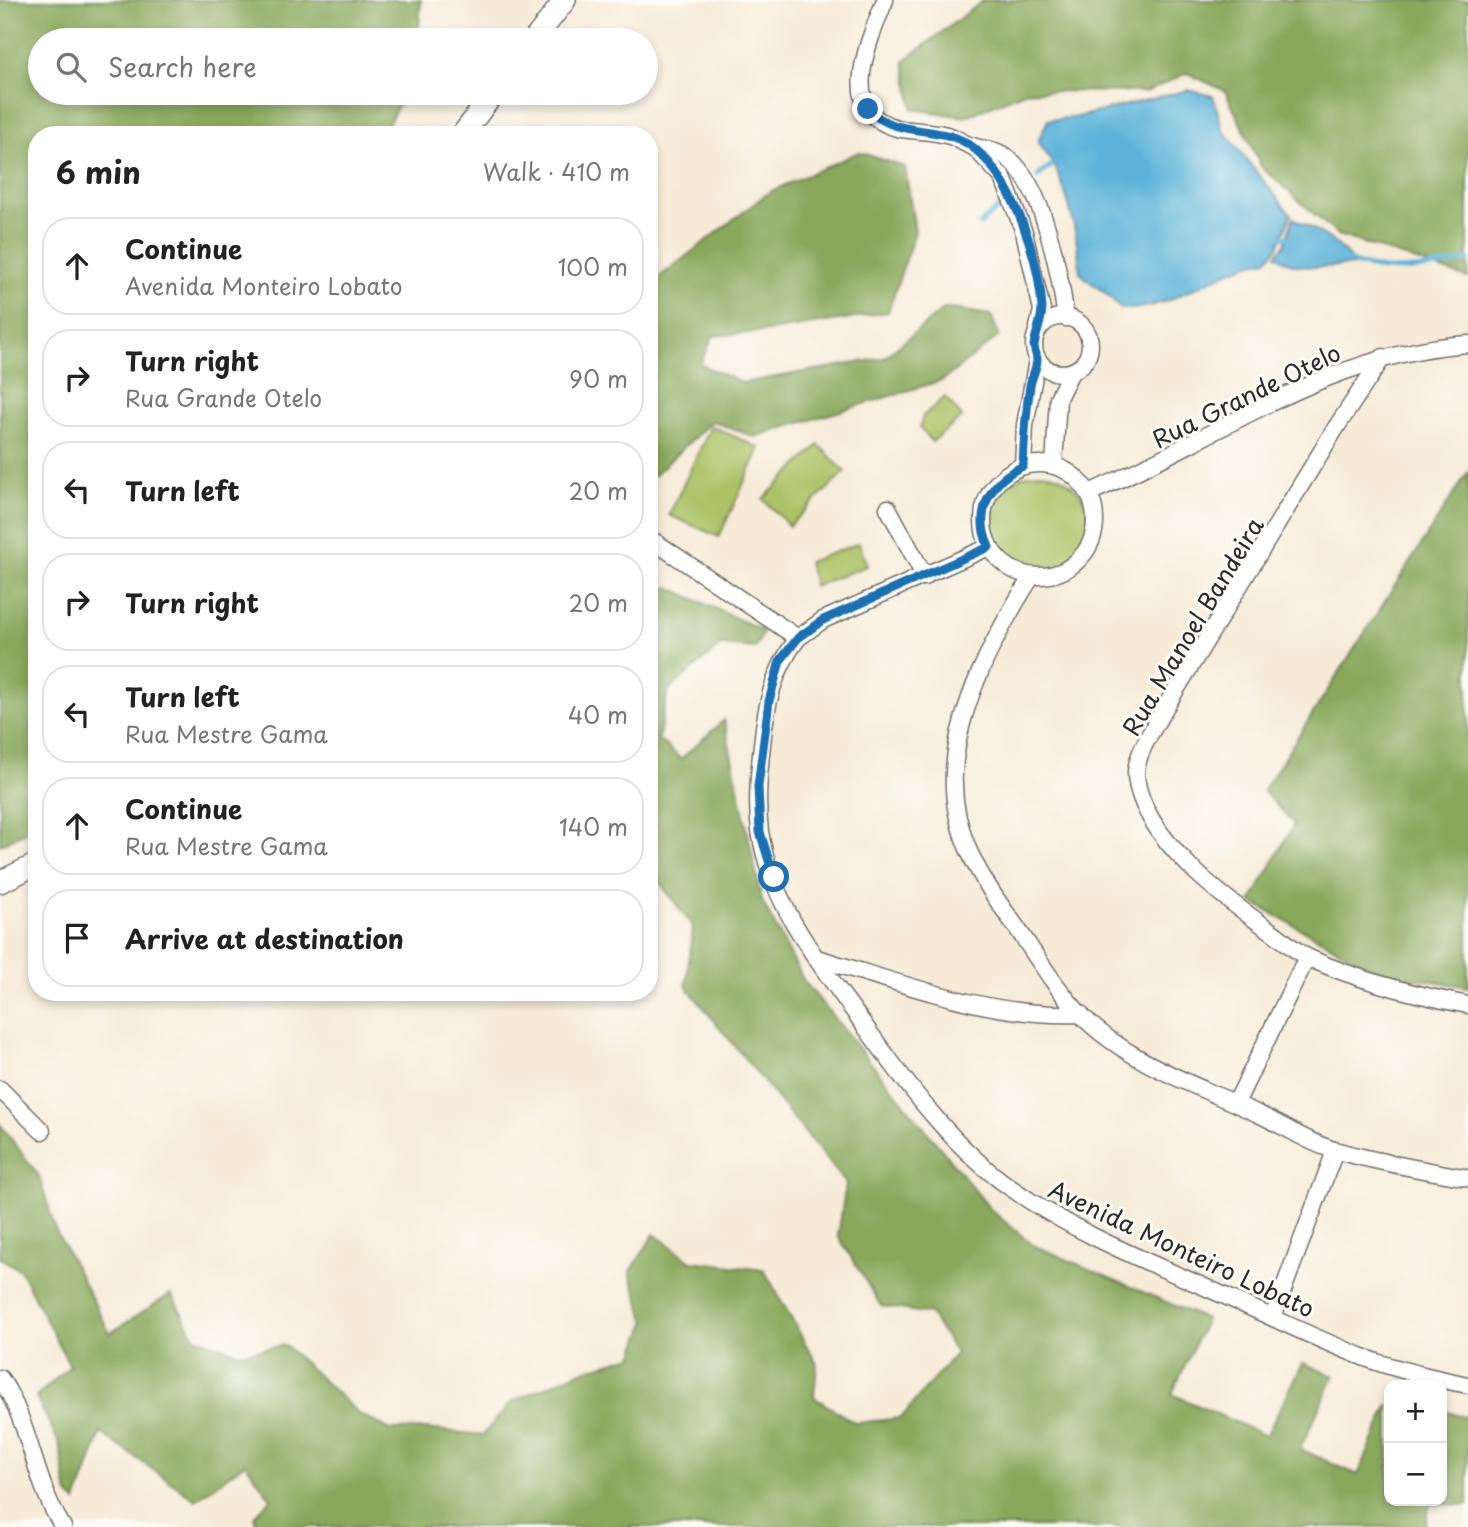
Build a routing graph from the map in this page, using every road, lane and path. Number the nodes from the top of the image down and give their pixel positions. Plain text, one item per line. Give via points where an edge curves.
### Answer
1 (565, 0) edge
2 (885, 0) edge
3 (543, 28) edge
4 (485, 105) edge
5 (469, 126) edge
6 (973, 146) junction
7 (1066, 318) junction
8 (1037, 332) junction
9 (1468, 344) edge
10 (1383, 357) junction
11 (1037, 360) junction
12 (1071, 372) junction
13 (1054, 465) junction
14 (1023, 466) junction
15 (1089, 493) junction
16 (888, 508) dead end
17 (658, 543) edge
18 (989, 547) junction
19 (925, 576) junction
20 (1032, 576) junction
21 (798, 638) junction
22 (28, 868) edge
23 (0, 882) edge
24 (1307, 957) junction
25 (816, 958) junction
26 (1468, 1005) edge
27 (1080, 1014) junction
28 (0, 1089) edge
29 (1236, 1103) junction
30 (42, 1131) dead end
31 (1335, 1151) junction
32 (1468, 1178) edge
33 (1273, 1317) junction
34 (0, 1378) edge
35 (1468, 1385) edge
36 (63, 1527) edge

1 - 3 main road
2 - 6 street via 862,71 862,94 868,109 880,121 897,127 949,135
4 - 5 main road
6 - 7 street via 996,150 1012,161 1025,180 1044,223
6 - 8 street via 1003,178 1024,232 1042,310
7 - 8 street via 1049,320
7 - 12 street via 1082,325 1090,345 1086,360
8 - 11 street
9 - 10 street, Rua Grande Otelo via 1423,347
10 - 15 street, Rua Grande Otelo via 1310,385
10 - 24 street, Rua Manoel Bandeira via 1160,716 1136,773 1142,798 1159,830 1186,862 1216,891
11 - 12 street via 1052,372
11 - 14 street via 1027,405
12 - 13 street via 1059,398
13 - 14 street
13 - 15 street via 1068,471
14 - 18 street via 1007,473 985,502 982,520
15 - 20 street via 1096,527 1080,559 1066,570
16 - 19 street
17 - 21 street
18 - 19 street
18 - 20 street via 1004,565
19 - 21 street via 823,620
20 - 27 street via 1009,612 958,732 956,809 962,839 978,873
21 - 25 street, Avenida Monteiro Lobato via 780,661 769,701 758,786 760,821 774,877 790,916
22 - 23 main road
24 - 26 street, Rua Manoel Bandeira
24 - 29 street
25 - 27 street via 1006,1012
25 - 33 street, Avenida Monteiro Lobato via 917,1094 959,1142 1007,1186 1049,1214
27 - 29 street via 1132,1054
28 - 30 street
29 - 31 street
31 - 32 street
31 - 33 street
33 - 35 street, Avenida Monteiro Lobato via 1363,1357
34 - 36 street

